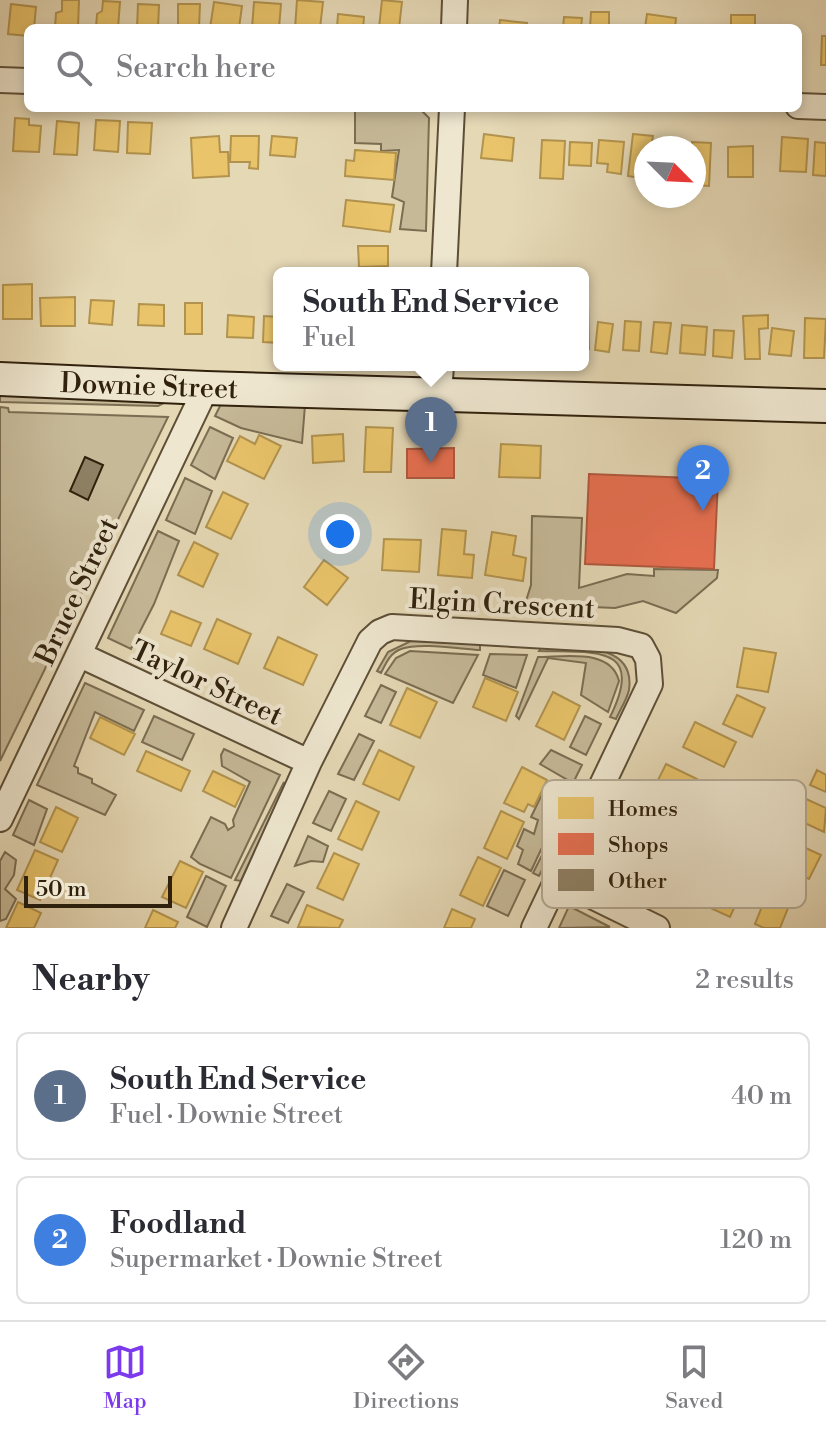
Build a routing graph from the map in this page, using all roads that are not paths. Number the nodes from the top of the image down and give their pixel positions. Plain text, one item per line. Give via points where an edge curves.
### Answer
1 (455, 0) edge
2 (454, 24) edge
3 (0, 80) edge
4 (24, 81) edge
5 (802, 106) edge
6 (826, 107) edge
7 (452, 112) edge
8 (444, 267) edge
9 (0, 379) edge
10 (440, 380) edge
11 (206, 388) junction
12 (826, 406) edge
13 (80, 655) junction
14 (309, 762) junction
15 (604, 780) edge
16 (0, 819) edge
17 (543, 908) edge
18 (616, 908) edge
19 (234, 928) edge
20 (534, 928) edge
21 (657, 928) edge

1 - 2 street
3 - 4 street
5 - 6 street
7 - 8 street
9 - 11 main road, Downie Street
10 - 11 main road, Downie Street
10 - 12 main road, Downie Street
11 - 13 street, Bruce Street
13 - 14 street, Taylor Street
13 - 16 street, Bruce Street
14 - 15 street, Elgin Crescent via 370,641 392,627 618,640 641,646 650,684
14 - 19 street, Elgin Crescent
17 - 20 street, Elgin Crescent
18 - 21 street

